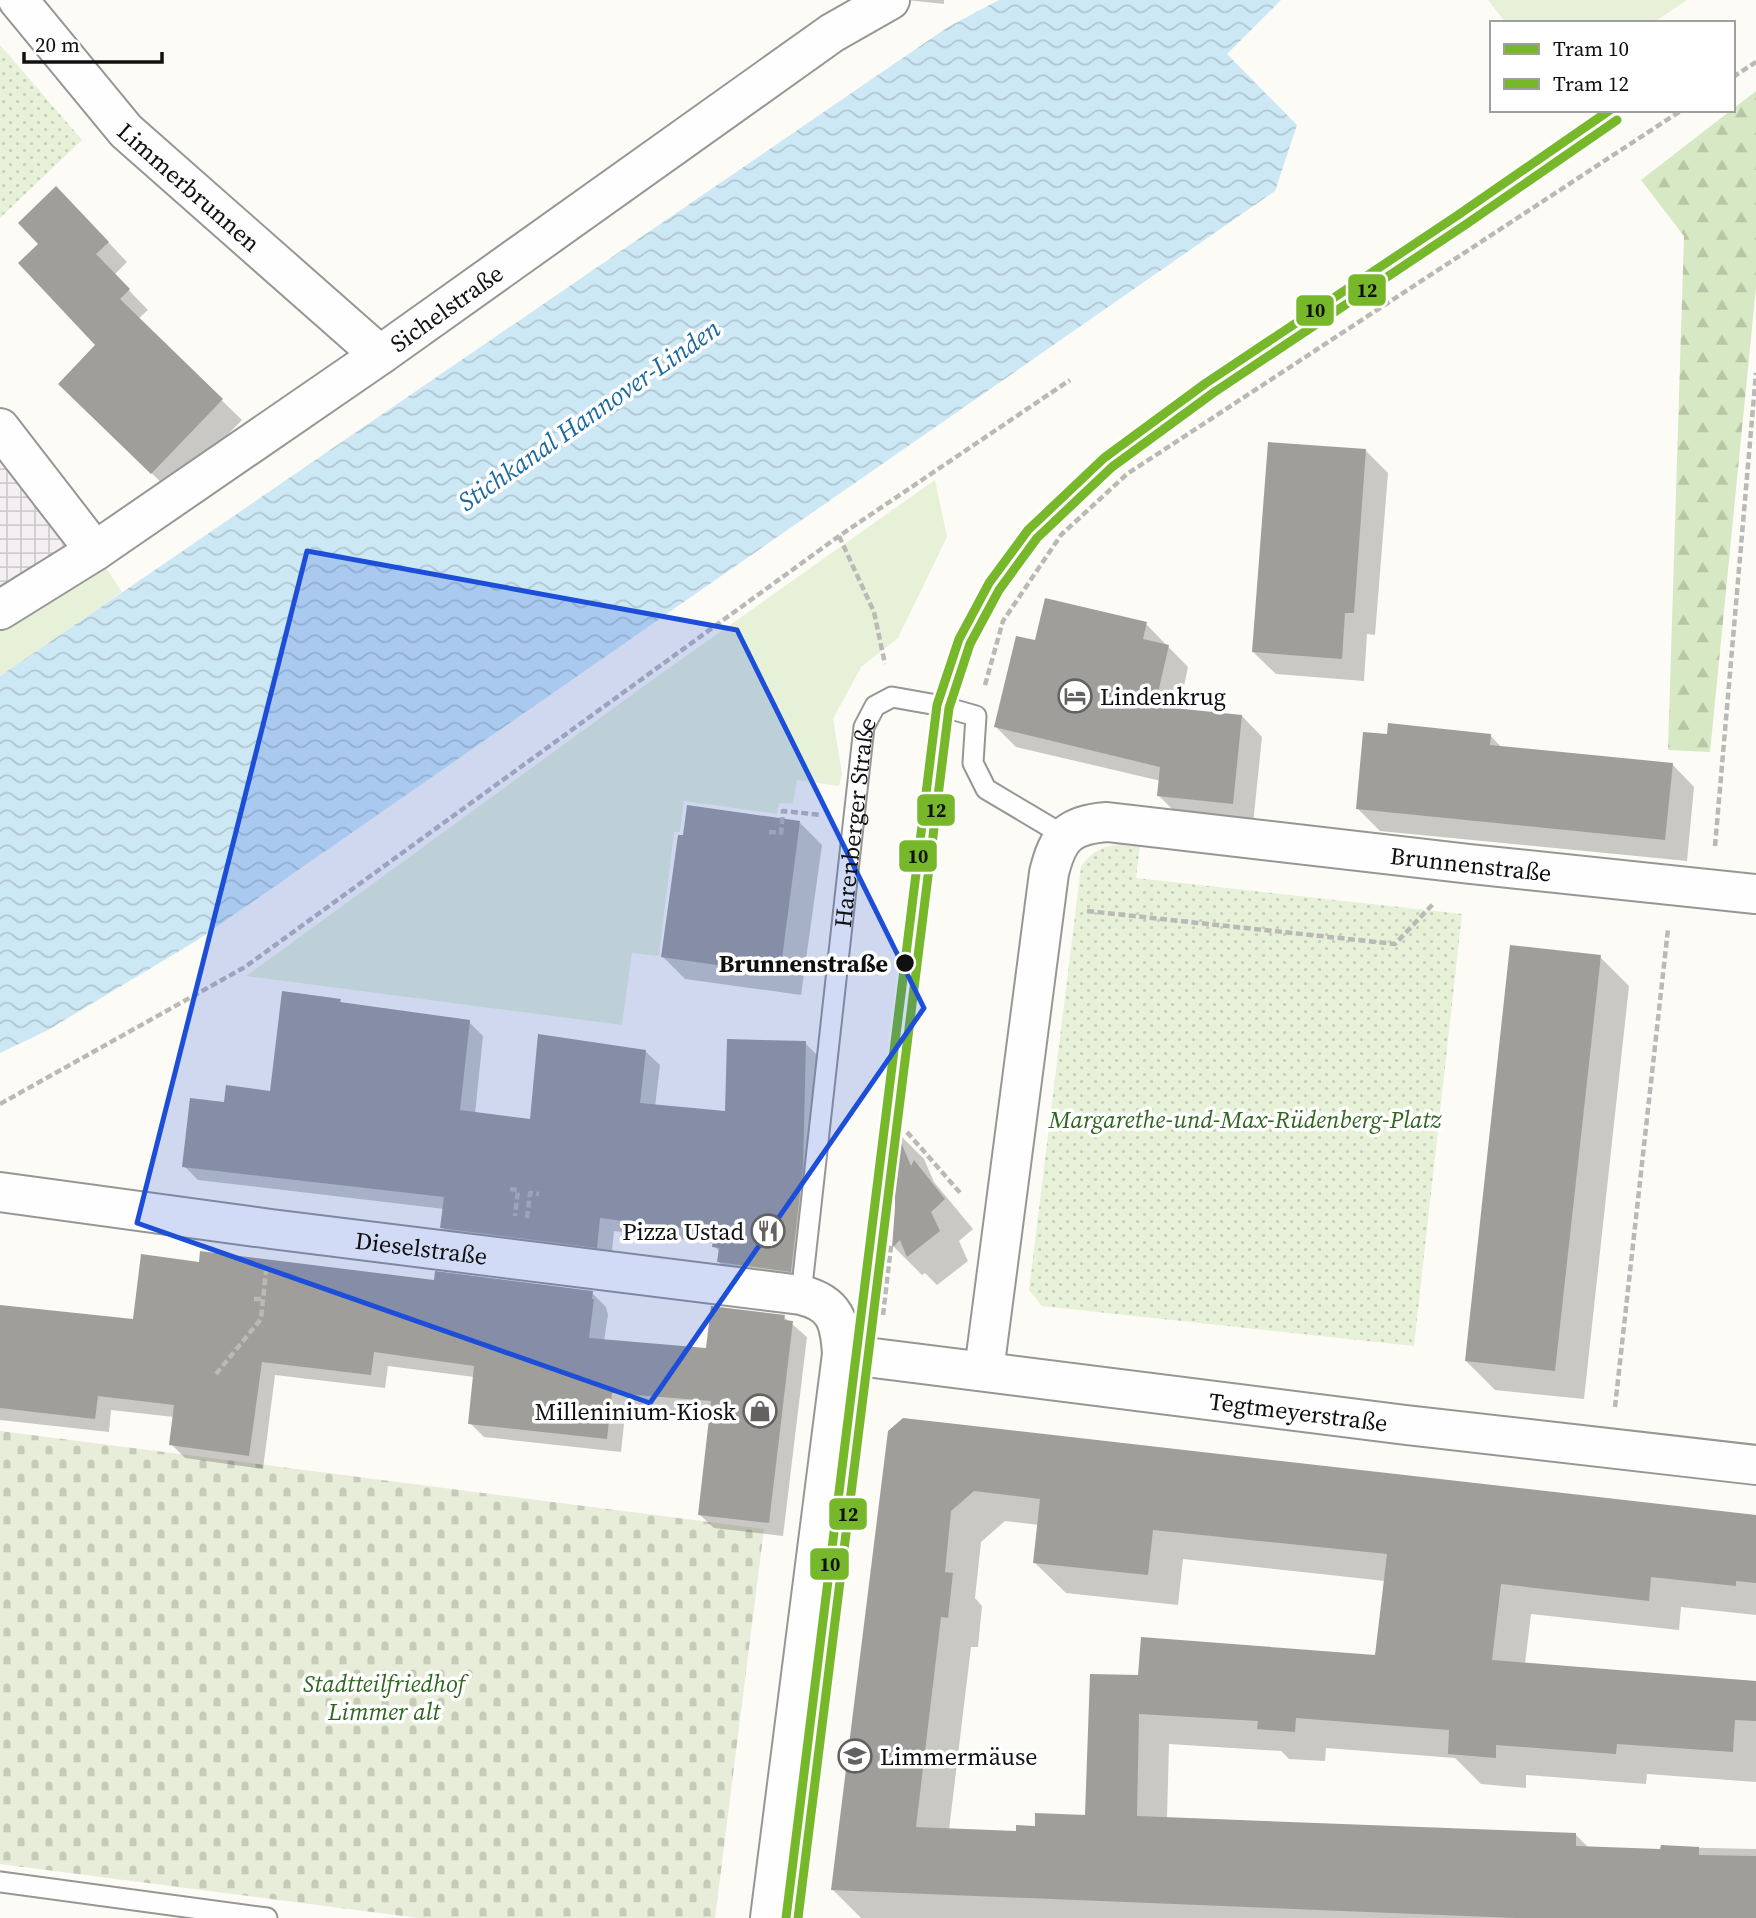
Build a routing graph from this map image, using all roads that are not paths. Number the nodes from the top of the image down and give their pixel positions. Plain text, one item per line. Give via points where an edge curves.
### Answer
1 (18, 0) edge
2 (890, 0) edge
3 (380, 355) junction
4 (0, 428) edge
5 (95, 551) junction
6 (0, 610) edge
7 (1065, 836) junction
8 (1756, 894) edge
9 (0, 1192) edge
10 (801, 1295) junction
11 (851, 1343) junction
12 (984, 1371) junction
13 (1756, 1465) edge
14 (0, 1882) edge
15 (267, 1918) edge
16 (771, 1918) edge

1 - 3 street, Limmerbrunnen via 126,131
2 - 3 street, Sichelstraße via 832,33
3 - 5 street, Sichelstraße
4 - 5 street
5 - 6 street, Sichelstraße
7 - 8 street, Brunnenstraße via 1084,824 1107,822
7 - 10 lane, Harenberger Straße via 986,789 973,763 976,716 892,697 875,706 864,727
7 - 12 street via 1055,851 1045,906
9 - 10 street, Dieselstraße
10 - 11 street, Dieselstraße via 821,1300
11 - 12 street, Tegtmeyerstraße
11 - 16 street
12 - 13 street, Tegtmeyerstraße
14 - 15 lane

